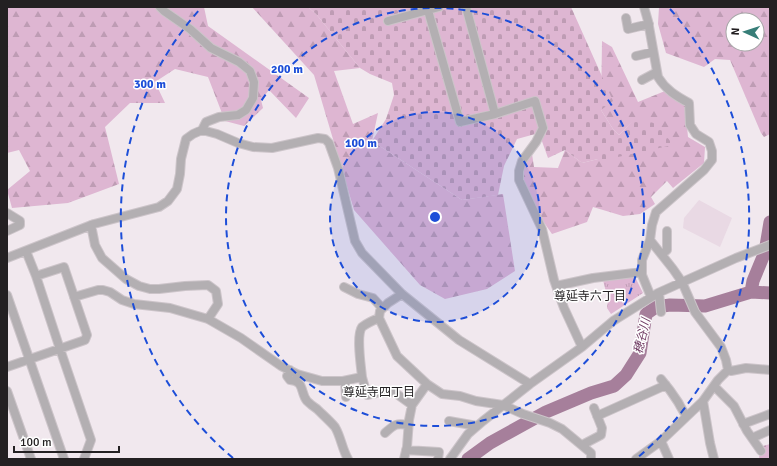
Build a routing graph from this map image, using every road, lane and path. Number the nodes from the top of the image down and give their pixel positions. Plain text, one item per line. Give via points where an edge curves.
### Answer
1 (160, 7) edge
2 (439, 7) edge
3 (466, 7) edge
4 (644, 7) edge
5 (428, 9) edge
6 (626, 18) dead end
7 (388, 21) dead end
8 (648, 24) junction
9 (654, 52) junction
10 (636, 56) dead end
11 (657, 72) junction
12 (642, 80) dead end
13 (495, 114) junction
14 (202, 130) junction
15 (7, 213) edge
16 (91, 225) junction
17 (7, 231) edge
18 (667, 231) dead end
19 (650, 240) junction
20 (769, 245) edge
21 (26, 251) junction
22 (662, 254) junction
23 (7, 258) edge
24 (642, 272) junction
25 (36, 276) junction
26 (682, 282) junction
27 (556, 286) junction
28 (344, 287) dead end
29 (659, 293) junction
30 (402, 294) junction
31 (7, 295) edge
32 (651, 297) junction
33 (74, 298) junction
34 (382, 308) junction
35 (661, 312) dead end
36 (208, 318) junction
37 (379, 318) junction
38 (582, 347) junction
39 (60, 349) junction
40 (30, 359) junction
41 (7, 367) edge
42 (290, 370) junction
43 (728, 370) junction
44 (770, 370) edge
45 (362, 377) junction
46 (345, 381) junction
47 (427, 384) junction
48 (530, 384) junction
49 (714, 386) junction
50 (7, 391) edge
51 (346, 397) dead end
52 (703, 401) junction
53 (412, 405) junction
54 (503, 406) junction
55 (770, 414) edge
56 (687, 416) junction
57 (449, 421) dead end
58 (743, 424) junction
59 (409, 425) junction
60 (476, 426) junction
61 (770, 430) edge
62 (385, 433) dead end
63 (752, 438) junction
64 (661, 441) junction
65 (582, 445) junction
66 (406, 450) junction
67 (761, 451) dead end
68 (31, 459) edge
69 (64, 459) edge
70 (84, 459) edge
71 (348, 459) edge
72 (404, 459) edge
73 (438, 459) edge
74 (450, 459) edge
75 (591, 459) edge
76 (636, 459) edge
77 (669, 459) edge
78 (714, 459) edge

1 - 14 street via 211,48 239,62 250,71 254,82 253,98 246,110 238,115 206,122
2 - 5 street
3 - 13 street
4 - 8 street
5 - 7 street
5 - 13 street via 460,122
6 - 8 street via 628,29
8 - 9 street
9 - 10 street
9 - 11 street
11 - 12 street
11 - 19 street via 662,84 689,103 690,125 696,134 709,142 712,160 656,212
13 - 27 street via 535,101 543,128 522,162 519,180 542,229
14 - 16 street via 186,139 177,189 168,201 159,207
14 - 30 street via 253,147 272,148 318,138 325,139 329,143 338,168 355,241 362,253
15 - 17 street via 20,220 20,225
16 - 21 street
16 - 36 street via 95,245 102,258 126,279 139,286 150,289 208,285 216,291 218,304
18 - 22 street via 666,250
19 - 22 street
19 - 24 street via 642,260
20 - 26 street
21 - 23 street
21 - 25 street
22 - 26 street
24 - 27 street
24 - 32 street
25 - 33 street via 64,267
25 - 39 street
26 - 29 street
26 - 43 street via 696,312 721,347
27 - 38 street
28 - 34 street via 373,298
29 - 32 street
29 - 35 street
30 - 34 street
30 - 48 street via 459,340
31 - 40 street
32 - 38 street via 613,321
33 - 36 street via 103,290 134,304 170,308
33 - 39 street via 87,335 85,340
34 - 37 street
36 - 42 street
37 - 45 street via 362,327 360,333
37 - 47 street via 397,356
38 - 48 street
39 - 40 street
39 - 70 street via 91,440
40 - 41 street
40 - 69 street
42 - 46 street via 322,381
42 - 71 street via 287,376 302,386 306,401 335,427
43 - 44 street
43 - 49 street
45 - 46 street
45 - 53 street via 367,395 394,392
46 - 51 street
47 - 53 street
47 - 54 street via 442,394
48 - 54 street
49 - 52 street
49 - 58 street via 734,406
50 - 68 street
52 - 56 street
52 - 78 street
53 - 59 street
54 - 60 street
54 - 65 street via 550,423
55 - 58 street
56 - 64 street
56 - 65 street via 664,382 596,412 602,428 601,435
57 - 60 street
58 - 63 street
59 - 62 street via 394,425
59 - 66 street
60 - 74 street
61 - 63 street
63 - 67 street
64 - 76 street
64 - 77 street
65 - 75 street via 591,453
66 - 72 street
66 - 73 street via 439,452

